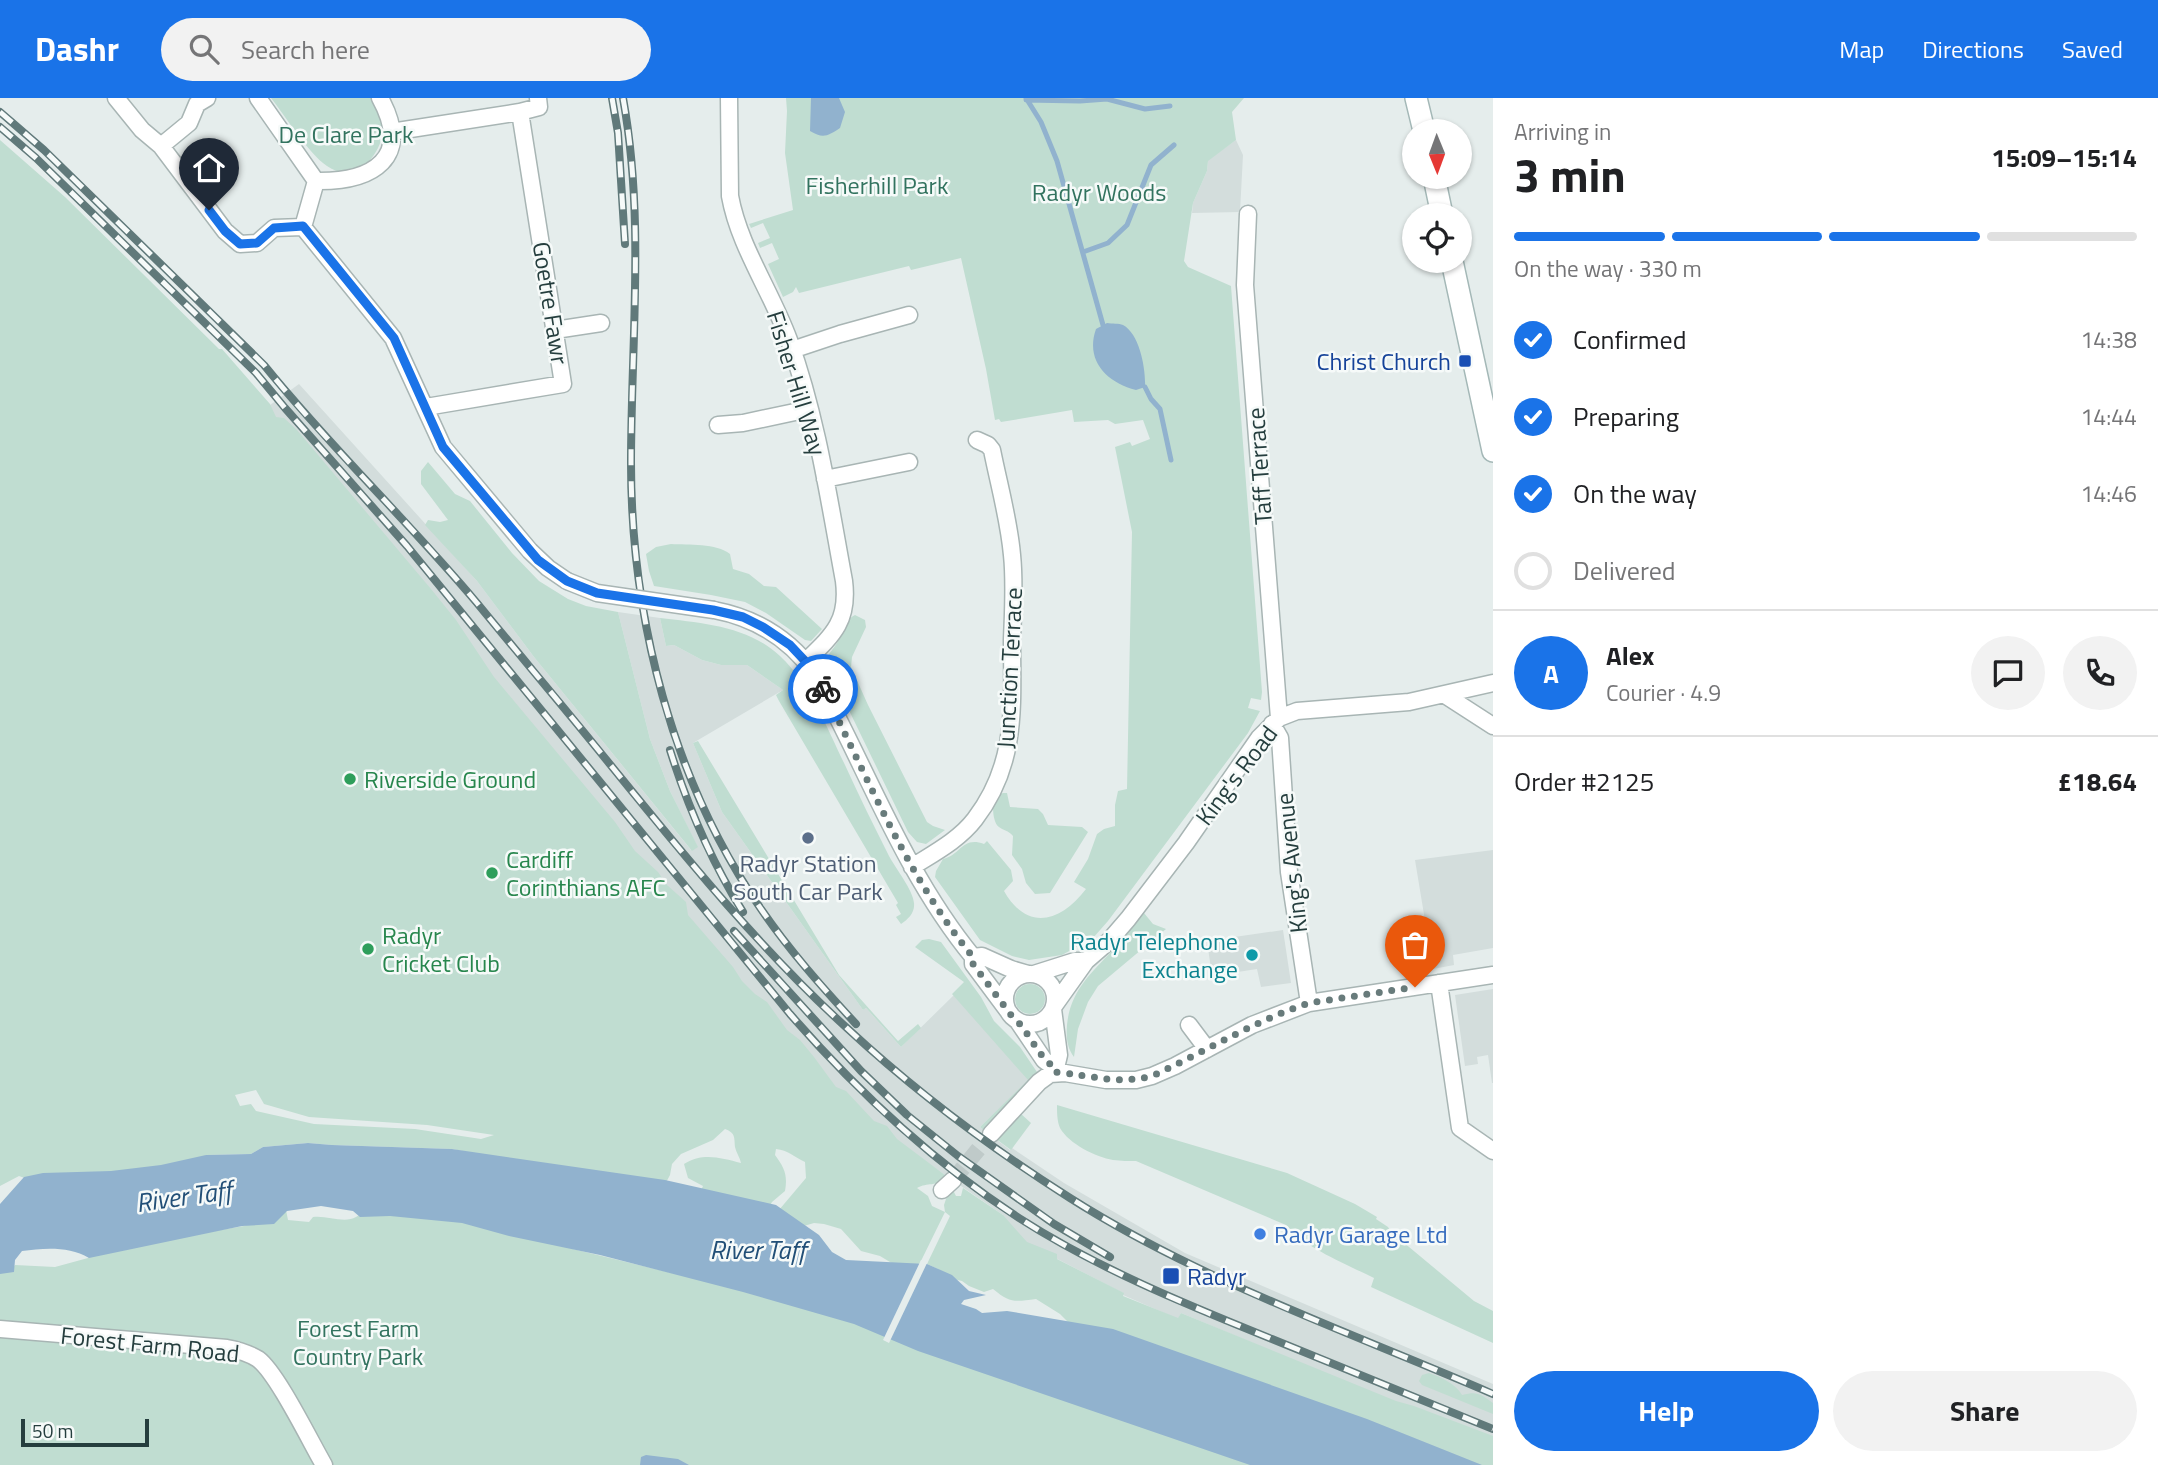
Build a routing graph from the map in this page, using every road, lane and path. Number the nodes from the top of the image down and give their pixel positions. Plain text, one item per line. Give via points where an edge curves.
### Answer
1 (116, 98) edge
2 (206, 98) edge
3 (258, 98) edge
4 (380, 98) edge
5 (538, 98) edge
6 (729, 98) edge
7 (1416, 98) edge
8 (520, 112) junction
9 (1421, 119) edge
10 (391, 132) junction
11 (161, 146) junction
12 (316, 181) junction
13 (1248, 214) dead end
14 (303, 226) junction
15 (1455, 273) edge
16 (909, 315) dead end
17 (601, 323) dead end
18 (555, 330) junction
19 (792, 350) junction
20 (426, 407) junction
21 (809, 409) junction
22 (718, 425) dead end
23 (1491, 437) edge
24 (977, 440) dead end
25 (909, 462) dead end
26 (825, 480) junction
27 (806, 662) junction
28 (1493, 683) edge
29 (1445, 695) junction
30 (1275, 721) junction
31 (1493, 726) edge
32 (912, 867) junction
33 (973, 957) junction
34 (1086, 961) junction
35 (1031, 974) junction
36 (1493, 975) edge
37 (1438, 983) junction
38 (1309, 1003) junction
39 (1054, 1008) junction
40 (1014, 1017) junction
41 (1189, 1025) dead end
42 (1207, 1049) junction
43 (1055, 1070) junction
44 (990, 1134) tunnel mouth
45 (1493, 1150) edge
46 (0, 1329) edge
47 (324, 1465) edge

1 - 11 street
2 - 11 street via 197,104 189,123
3 - 12 street
4 - 10 street
5 - 8 street via 540,107
6 - 19 street, Fisher Hill Way via 732,207
7 - 9 main road
8 - 10 street
8 - 18 street, Goetre Fawr
10 - 12 street via 392,146 371,171 354,179
11 - 14 street via 225,231 240,244 257,243 274,228
12 - 14 street
13 - 30 street, Taff Terrace via 1245,285
14 - 20 street via 394,338
15 - 23 main road
16 - 19 street
17 - 18 street
18 - 20 street, Goetre Fawr via 564,384
19 - 21 street, Fisher Hill Way
20 - 27 street, bridge via 450,456 538,560 567,581 597,593 743,617 790,645
21 - 22 street
21 - 26 street, Fisher Hill Way
24 - 32 street, Junction Terrace via 992,450 1012,554 1009,742 997,780 973,821
25 - 26 street
26 - 27 street, Fisher Hill Way via 845,600 835,631
27 - 32 street
28 - 29 street, King's Road
29 - 30 street, King's Road via 1297,710
29 - 31 street
30 - 34 street, King's Road via 1128,919
30 - 38 street, King's Avenue via 1289,872
32 - 33 street
33 - 35 street
33 - 40 street via 973,964
34 - 35 street, King's Road
34 - 39 street, King's Road
35 - 39 street via 1052,986
35 - 40 street via 1015,979 1006,991 1007,1007
36 - 37 street
37 - 38 street
37 - 45 street via 1460,1128
38 - 42 street
39 - 40 street via 1040,1022 1025,1023
39 - 43 street via 1059,1055
40 - 43 street
41 - 42 street
42 - 43 street via 1136,1080 1107,1080
43 - 44 street
46 - 47 street, Forest Farm Road via 244,1352 272,1375

